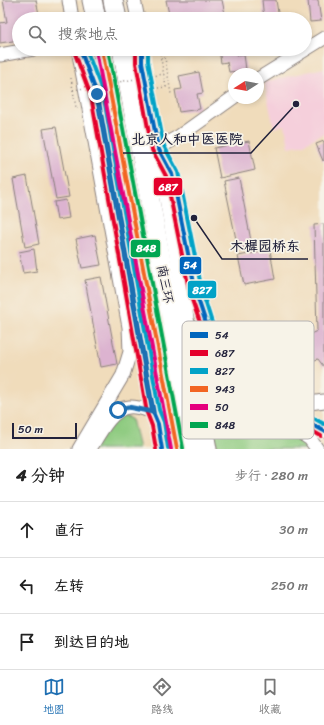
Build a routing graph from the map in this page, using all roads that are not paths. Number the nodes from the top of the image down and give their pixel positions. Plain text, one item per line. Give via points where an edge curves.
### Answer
1 (69, 0) edge
2 (92, 0) edge
3 (113, 0) edge
4 (134, 0) edge
5 (71, 12) edge
6 (95, 12) edge
7 (116, 12) edge
8 (137, 12) edge
9 (324, 38) edge
10 (312, 45) edge
11 (12, 53) edge
12 (0, 56) edge
13 (80, 56) edge
14 (82, 56) edge
15 (103, 56) edge
16 (123, 56) edge
17 (142, 56) edge
18 (295, 56) edge
19 (264, 75) edge
20 (97, 94) junction
21 (228, 101) edge
22 (158, 148) junction
23 (128, 181) junction
24 (154, 220) junction
25 (188, 321) edge
26 (205, 321) edge
27 (182, 373) edge
28 (324, 401) edge
29 (314, 402) edge
30 (153, 412) junction
31 (314, 425) edge
32 (324, 431) edge
33 (194, 439) edge
34 (208, 439) edge
35 (310, 439) edge
36 (79, 449) edge
37 (90, 449) edge
38 (162, 449) edge
39 (176, 449) edge
40 (196, 449) edge
41 (210, 449) edge
42 (317, 449) edge

1 - 5 street
2 - 6 highway
3 - 7 highway
4 - 8 street
9 - 10 street
11 - 12 street
13 - 36 street via 129,327 130,352 123,375
14 - 20 street
15 - 23 highway
16 - 24 highway, 南三环
17 - 22 street
18 - 19 street
20 - 23 highway
20 - 30 street
21 - 22 street
22 - 24 highway
22 - 25 street
22 - 26 street via 172,174 196,293
23 - 39 highway, 南三环
24 - 27 highway, 南三环
28 - 29 street
30 - 37 street via 128,407 118,410 108,420
30 - 38 street via 158,424
31 - 32 street
33 - 40 highway, 南三环
34 - 41 street
35 - 42 street

